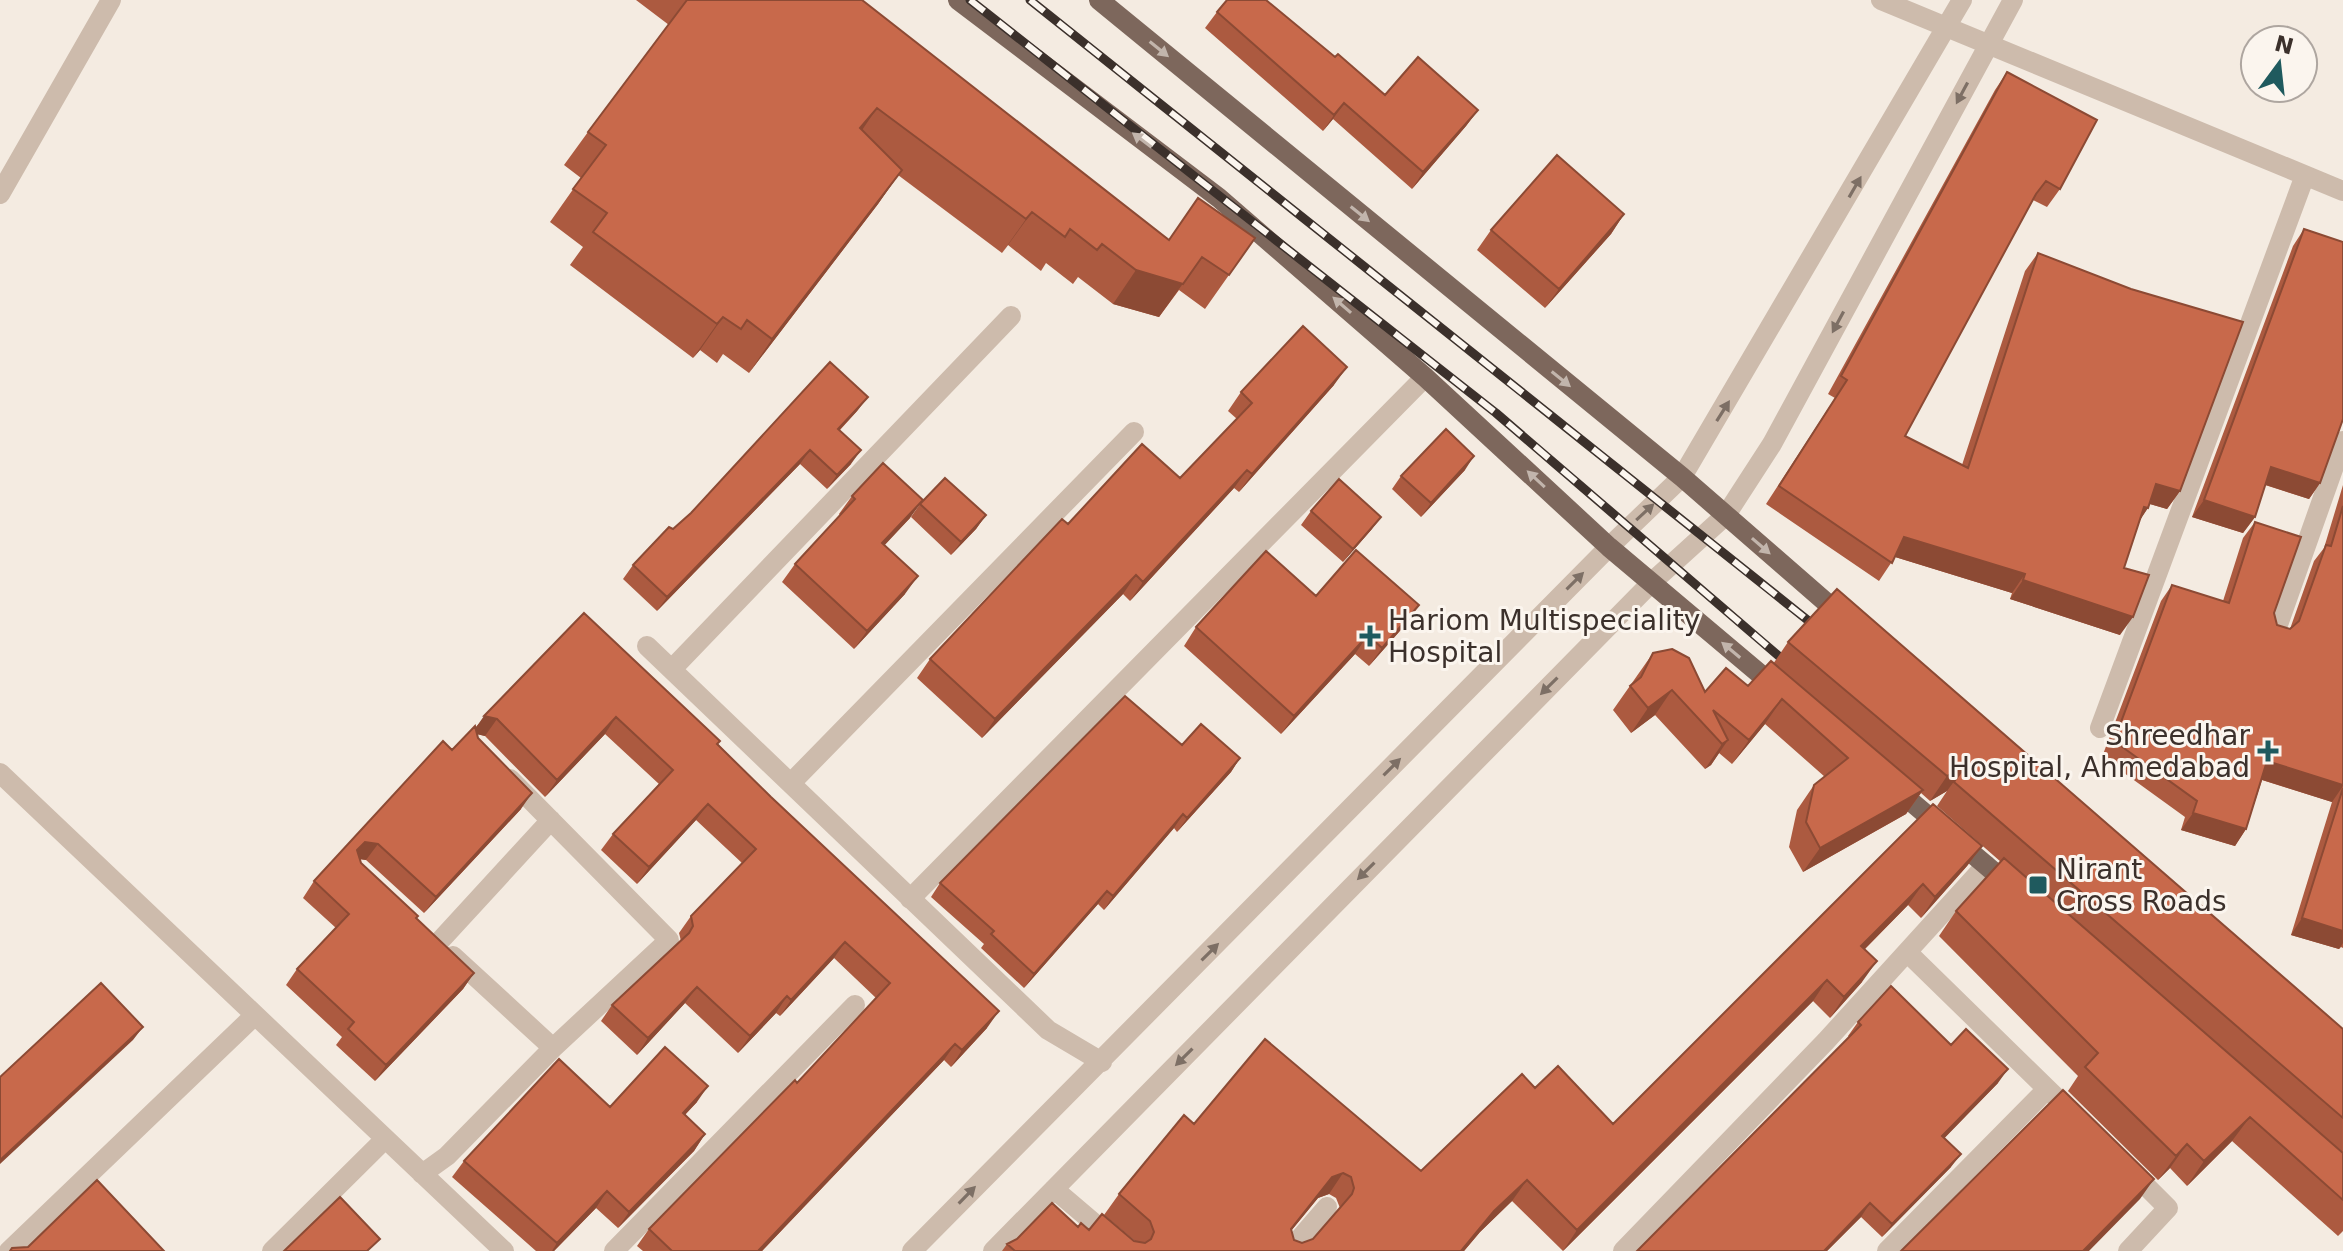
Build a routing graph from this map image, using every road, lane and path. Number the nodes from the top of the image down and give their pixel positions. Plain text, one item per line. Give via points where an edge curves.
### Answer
1 (111, 0) edge
2 (958, 0) edge
3 (1099, 0) edge
4 (1881, 0) edge
5 (1962, 0) edge
6 (2013, 0) edge
7 (1946, 30) junction
8 (1988, 47) junction
9 (2304, 178) junction
10 (2343, 191) edge
11 (0, 194) edge
12 (1011, 316) dead end
13 (1425, 377) junction
14 (1134, 432) dead end
15 (2343, 441) edge
16 (1682, 477) junction
17 (1726, 515) junction
18 (1609, 547) junction
19 (1651, 583) junction
20 (1859, 630) edge
21 (2275, 633) edge
22 (647, 646) dead end
23 (672, 669) junction
24 (1794, 704) edge
25 (2100, 728) dead end
26 (498, 767) edge
27 (0, 773) edge
28 (1878, 774) edge
29 (791, 783) junction
30 (551, 820) junction
31 (1986, 865) junction
32 (910, 899) junction
33 (2034, 906) edge
34 (1907, 952) junction
35 (855, 1005) dead end
36 (255, 1015) junction
37 (553, 1048) junction
38 (1102, 1062) junction
39 (2047, 1089) junction
40 (2091, 1132) edge
41 (385, 1139) junction
42 (2113, 1154) edge
43 (422, 1174) junction
44 (1054, 1189) junction
45 (1327, 1207) edge
46 (9, 1251) edge
47 (272, 1251) edge
48 (504, 1251) edge
49 (614, 1251) edge
50 (912, 1251) edge
51 (993, 1251) edge
52 (1127, 1251) edge
53 (1289, 1251) edge
54 (1623, 1251) edge
55 (1887, 1251) edge
56 (2128, 1251) edge

1 - 11 street
13 -> 2 main road via 1219,198
3 -> 16 main road
4 - 7 street
5 - 7 street
6 - 8 street
7 - 8 street
16 -> 7 street
8 - 9 street
8 -> 17 street via 1772,444
9 - 10 street
9 - 25 street
12 - 23 street
18 -> 13 main road
13 - 32 street
14 - 29 street
15 - 21 street
16 - 17 main road
18 -> 16 street
17 - 19 street
17 -> 20 main road
18 - 19 main road
38 -> 18 street
24 -> 19 main road
19 -> 44 street
22 - 23 street
23 - 29 street
26 - 30 street
27 - 36 street
28 - 31 main road
29 - 32 street
30 - 37 street via 669,940
30 - 37 street via 433,938
31 - 33 main road
31 - 34 street
32 - 38 street via 1048,1030
34 - 39 street
34 - 54 street
35 - 49 street
36 - 41 street
36 - 46 street
37 - 43 street via 447,1156
50 -> 38 street
39 - 40 street
39 - 55 street
41 - 43 street
41 - 47 street
42 - 56 street via 2168,1208
43 - 48 street
44 - 51 street
44 - 52 street
45 - 53 street

